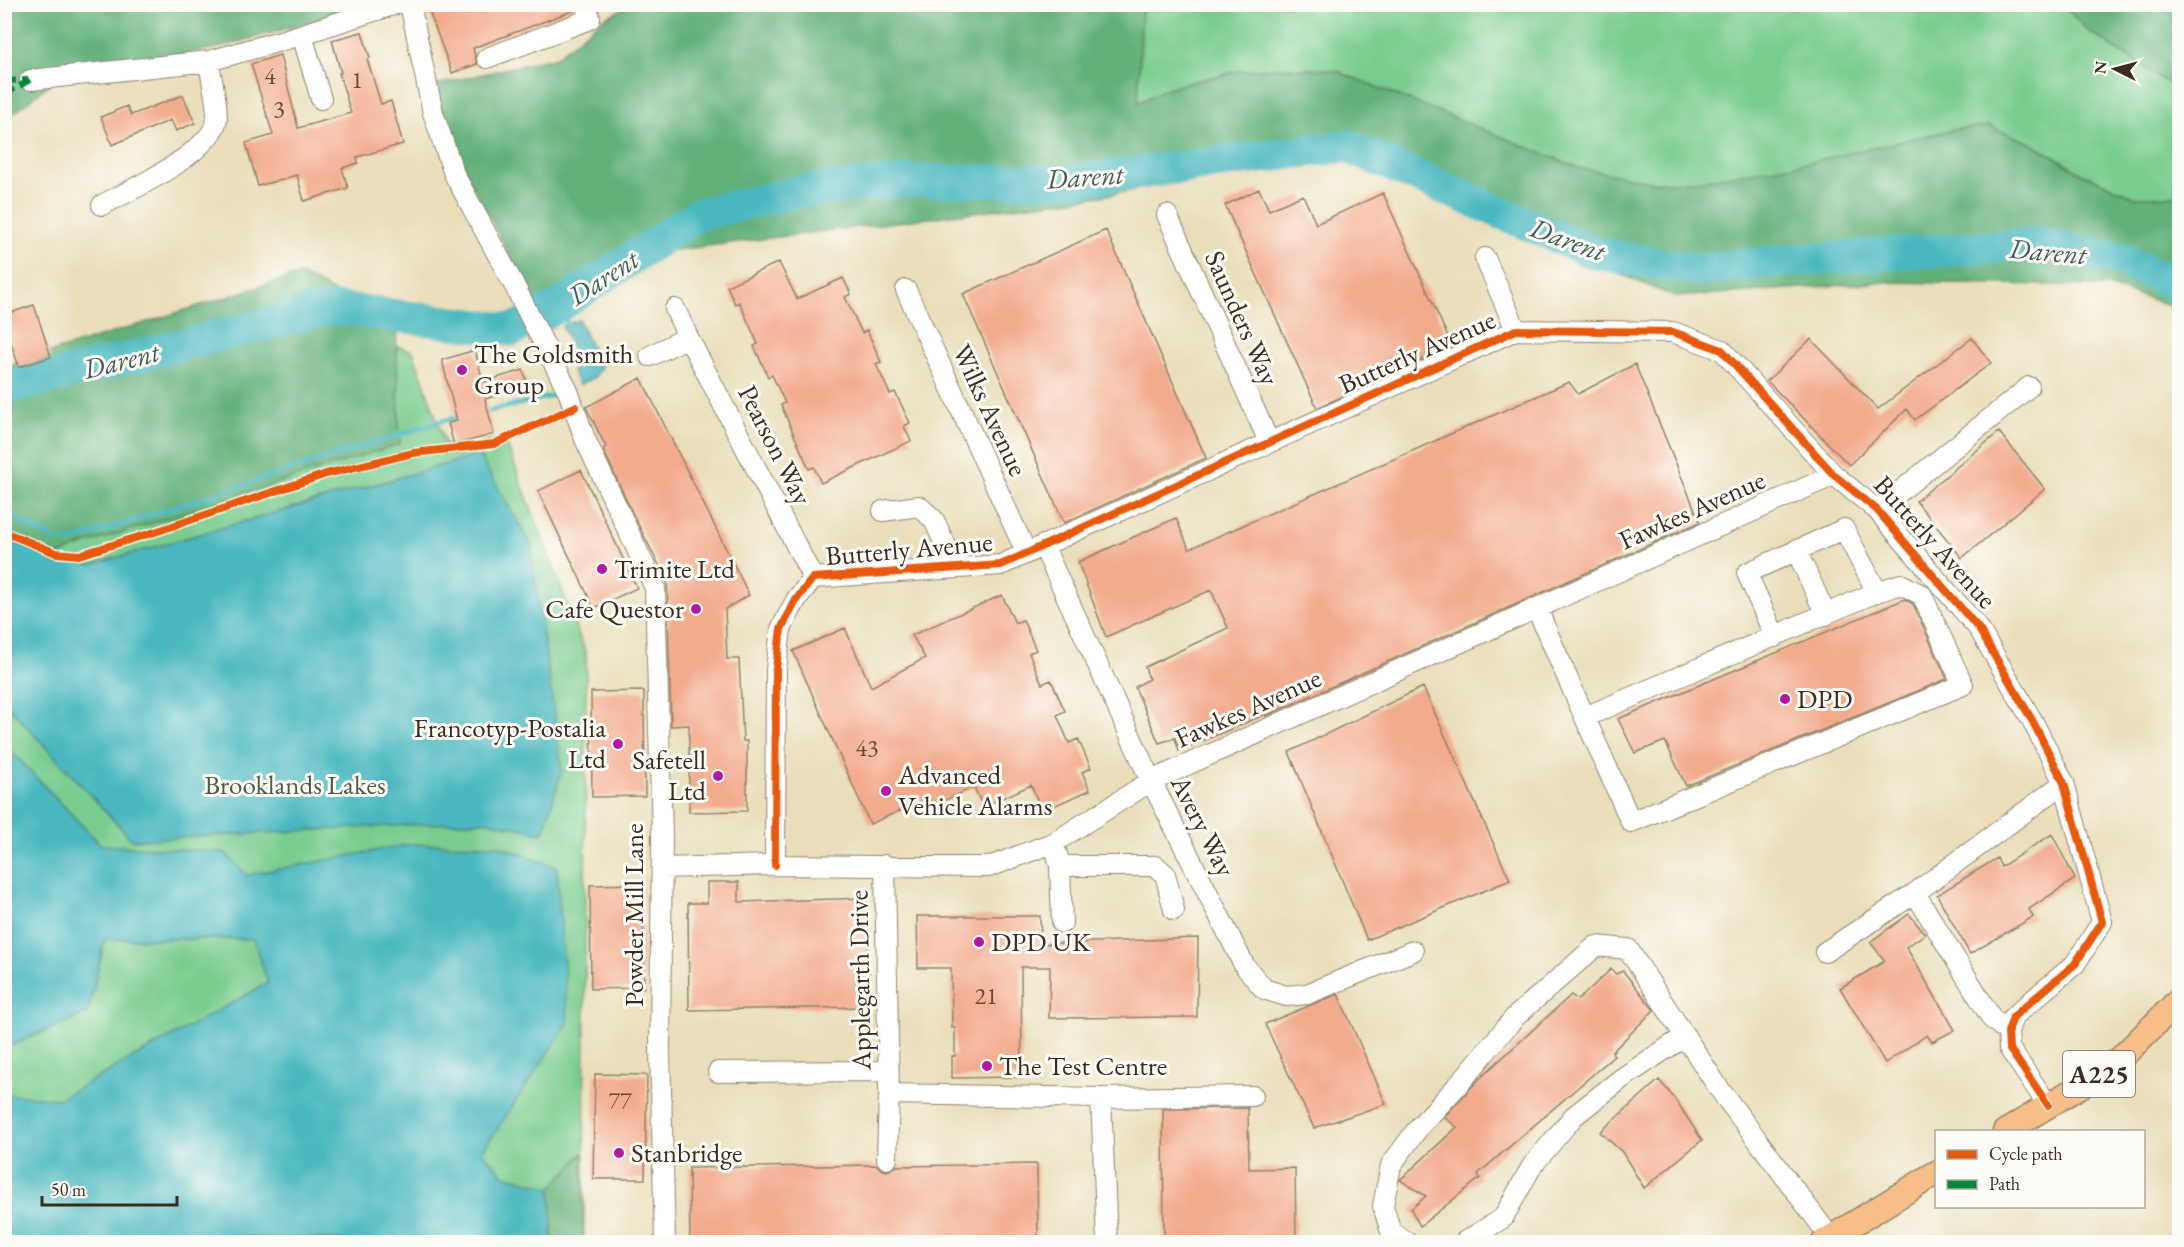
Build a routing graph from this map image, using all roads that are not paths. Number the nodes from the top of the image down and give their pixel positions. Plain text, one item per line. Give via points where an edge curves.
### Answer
1 (396, 4) edge
2 (410, 4) edge
3 (586, 4) edge
4 (302, 35) junction
5 (488, 58) dead end
6 (209, 61) junction
7 (30, 80) dead end
8 (321, 99) dead end
9 (102, 205) dead end
10 (1167, 215) dead end
11 (1485, 258) dead end
12 (906, 290) dead end
13 (675, 309) dead end
14 (1516, 330) junction
15 (688, 337) junction
16 (650, 356) dead end
17 (2030, 387) dead end
18 (1269, 442) junction
19 (1834, 476) junction
20 (1877, 510) junction
21 (883, 511) dead end
22 (1034, 549) junction
23 (1796, 550) junction
24 (956, 568) junction
25 (813, 578) junction
26 (1877, 592) junction
27 (1537, 609) junction
28 (1826, 615) junction
29 (1775, 637) junction
30 (1585, 717) junction
31 (1151, 781) junction
32 (2064, 783) junction
33 (1055, 842) junction
34 (775, 865) junction
35 (885, 865) junction
36 (1060, 866) junction
37 (662, 868) junction
38 (1915, 893) junction
39 (1174, 910) dead end
40 (1062, 923) dead end
41 (1413, 951) dead end
42 (1825, 952) dead end
43 (2180, 999) edge
44 (2008, 1032) junction
45 (1685, 1036) junction
46 (888, 1071) junction
47 (718, 1072) dead end
48 (889, 1094) junction
49 (1253, 1096) dead end
50 (1101, 1098) junction
51 (2048, 1105) junction
52 (2007, 1130) edge
53 (887, 1159) dead end
54 (1935, 1174) edge
55 (1827, 1240) edge
56 (665, 1242) edge
57 (1107, 1242) edge
58 (1407, 1242) edge
59 (1464, 1242) edge

1 - 4 street
2 - 37 street, Powder Mill Lane via 432,113 454,174 565,386 585,440 655,588
3 - 5 street via 590,19
4 - 6 street
4 - 8 street
6 - 7 street
6 - 9 street via 217,118 211,133 164,173
10 - 18 street, Saunders Way
11 - 14 street
12 - 22 street, Wilks Avenue
13 - 15 street, Pearson Way
14 - 18 street, Butterly Avenue
14 - 19 street, Butterly Avenue via 1673,332 1722,350
15 - 16 street
15 - 25 street, Pearson Way
17 - 20 street
18 - 22 street, Butterly Avenue
19 - 20 street, Butterly Avenue
19 - 27 street, Fawkes Avenue
20 - 32 street, Butterly Avenue via 1979,629
21 - 24 street via 919,506 934,520
22 - 24 street, Butterly Avenue via 1001,565
22 - 31 street, Avery Way
23 - 26 street via 1844,529
23 - 28 street
23 - 29 street via 1747,573
24 - 25 street, Butterly Avenue
25 - 34 street, Butterly Avenue via 781,628 776,669
26 - 28 street
26 - 30 street via 1901,584 1922,595 1963,685 1631,822
27 - 30 street
27 - 31 street, Fawkes Avenue
28 - 29 street
29 - 30 street
31 - 33 street, Fawkes Avenue
31 - 41 street, Avery Way via 1244,965 1264,988 1286,996 1307,994
32 - 38 street
32 - 44 street, Butterly Avenue via 2102,922 2075,964 2013,1017
33 - 35 street, Fawkes Avenue via 989,867
33 - 36 street
34 - 35 street, Fawkes Avenue
34 - 37 street, Fawkes Avenue
35 - 46 street, Applegarth Drive
36 - 39 street via 1156,866 1165,874
36 - 40 street
37 - 56 street, Powder Mill Lane via 660,1049
38 - 42 street
38 - 44 street via 1992,1019
43 - 51 main road, A225 via 2113,1066
44 - 51 street via 2009,1048
45 - 55 street
45 - 58 street via 1628,949 1596,946 1515,1017 1419,1127 1391,1166 1383,1206 1391,1232
45 - 59 street via 1621,1078 1574,1116 1532,1166 1503,1218
46 - 47 street
46 - 48 street, Applegarth Drive
48 - 50 street, Applegarth Drive
48 - 53 street, Applegarth Drive
49 - 50 street, Applegarth Drive
50 - 57 street
51 - 52 main road, A225
54 - 55 main road

